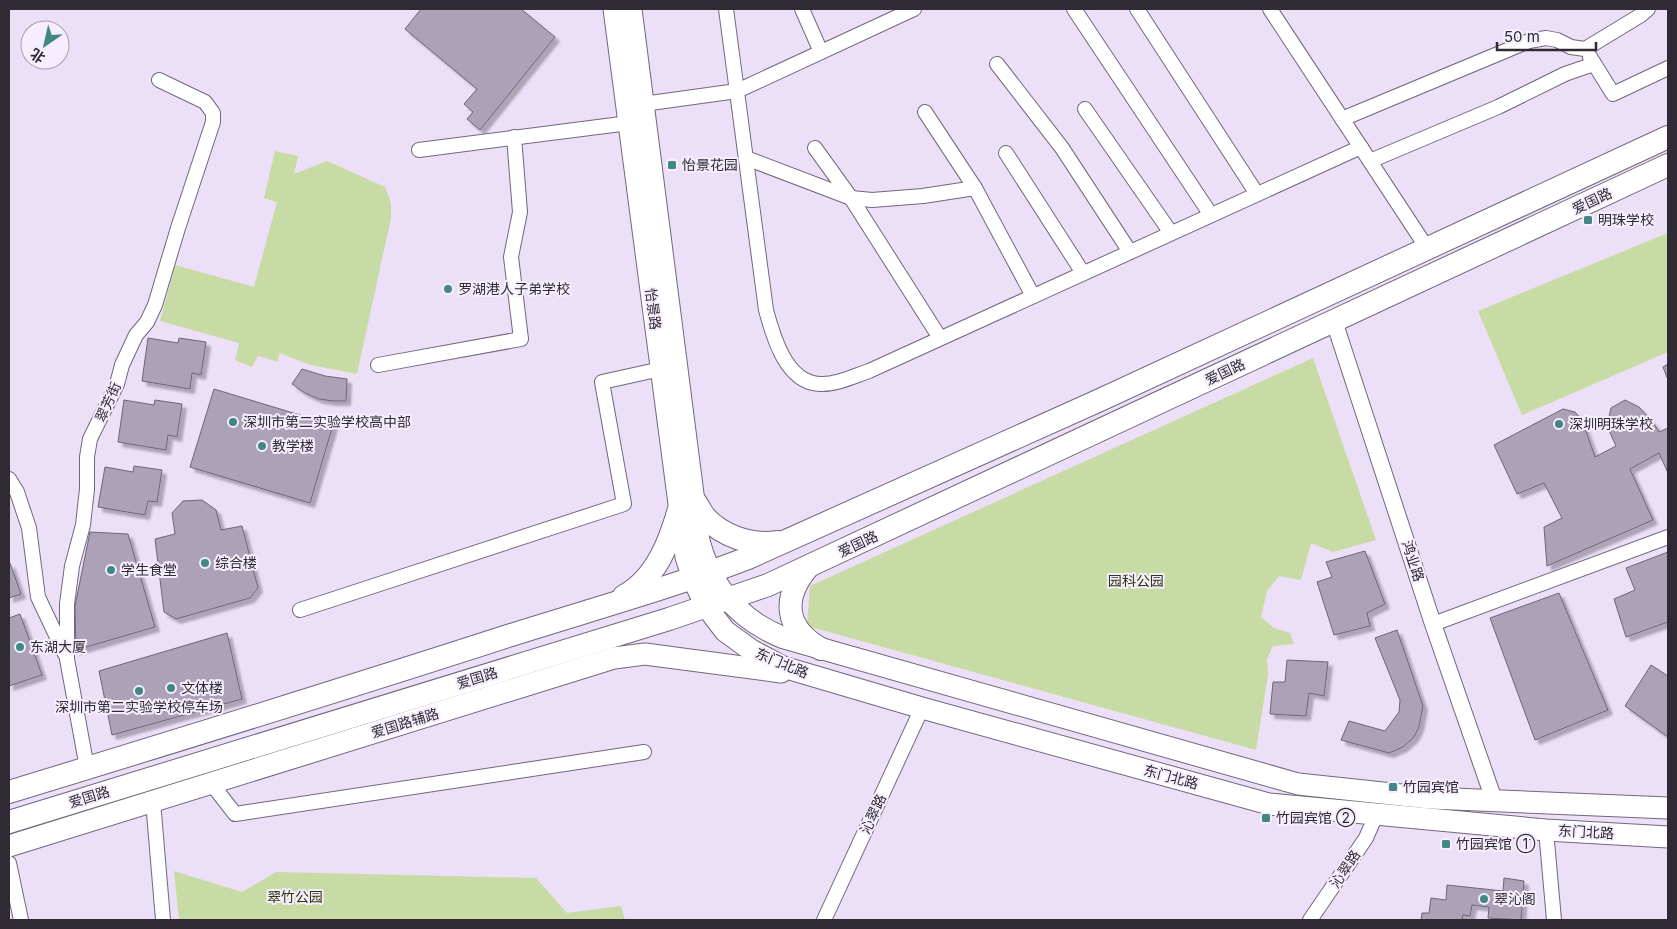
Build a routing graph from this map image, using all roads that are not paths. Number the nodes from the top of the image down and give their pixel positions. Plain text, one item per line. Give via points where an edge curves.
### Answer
1 (614, 9) edge
2 (631, 9) edge
3 (726, 9) edge
4 (802, 9) edge
5 (914, 9) edge
6 (1074, 9) edge
7 (1137, 9) edge
8 (1270, 9) edge
9 (1648, 9) edge
10 (1586, 49) junction
11 (821, 52) junction
12 (997, 64) dead end
13 (1594, 64) junction
14 (1668, 68) edge
15 (159, 80) dead end
16 (737, 91) junction
17 (643, 104) junction
18 (1086, 109) dead end
19 (925, 112) dead end
20 (1342, 119) junction
21 (629, 123) junction
22 (514, 137) junction
23 (1668, 137) edge
24 (1360, 147) junction
25 (816, 148) dead end
26 (419, 150) dead end
27 (1006, 153) dead end
28 (746, 158) junction
29 (1370, 161) junction
30 (1668, 165) edge
31 (975, 188) junction
32 (1257, 194) junction
33 (851, 198) junction
34 (1211, 215) junction
35 (1171, 233) junction
36 (1427, 248) junction
37 (1130, 252) junction
38 (1083, 273) junction
39 (1033, 296) junction
40 (1334, 321) junction
41 (940, 338) junction
42 (378, 365) dead end
43 (661, 369) junction
44 (9, 479) edge
45 (686, 504) junction
46 (1668, 537) edge
47 (786, 541) junction
48 (808, 567) junction
49 (702, 576) junction
50 (728, 599) junction
51 (613, 602) junction
52 (706, 606) junction
53 (300, 610) dead end
54 (1434, 624) junction
55 (821, 649) junction
56 (67, 659) junction
57 (809, 675) junction
58 (922, 708) junction
59 (644, 752) dead end
60 (87, 768) junction
61 (211, 783) junction
62 (9, 792) edge
63 (1494, 800) junction
64 (153, 801) junction
65 (1668, 808) edge
66 (1376, 815) junction
67 (9, 822) edge
68 (1546, 830) junction
69 (1668, 837) edge
70 (9, 846) edge
71 (9, 863) edge
72 (13, 905) edge
73 (21, 920) edge
74 (163, 920) edge
75 (824, 920) edge
76 (1310, 920) edge
77 (1554, 920) edge

1 - 21 main road, 怡景路
2 - 17 main road, 怡景路
3 - 16 street
4 - 11 street
5 - 11 street
6 - 34 street
7 - 32 street
8 - 20 street
9 - 10 street
10 - 13 street
10 - 20 street via 1546,38 1528,41
11 - 16 street
12 - 37 street via 1062,148
13 - 14 street via 1613,94
13 - 29 street
15 - 56 street, 翠芳街 via 204,102 213,113 213,122 155,305 136,335 90,439 83,525 72,566 67,604
16 - 17 street
16 - 28 street
17 - 45 main road, 怡景路
18 - 35 street
19 - 31 street
20 - 24 street
21 - 22 street
21 - 43 main road, 怡景路
22 - 26 street
22 - 42 street via 520,212 511,257 520,339
23 - 36 highway, 爱国路
24 - 29 street
24 - 32 street
25 - 33 street
27 - 38 street
28 - 33 street
28 - 41 street via 766,310 777,346 788,365 808,382 839,381 869,371
29 - 36 street
30 - 40 highway, 爱国路
31 - 33 street via 923,196 872,200
31 - 39 street
32 - 34 street
33 - 41 street
34 - 35 street
35 - 37 street
36 - 47 highway, 爱国路
37 - 38 street
38 - 39 street
39 - 41 street
40 - 48 highway, 爱国路
40 - 54 street, 鸿业路
43 - 45 main road, 怡景路
43 - 53 street via 602,382 624,504
44 - 56 street via 29,528 38,597
45 - 47 highway via 735,537 767,544
45 - 49 main road, 怡景路 via 685,552
45 - 51 highway via 653,568 636,588
46 - 54 street
47 - 49 highway, 爱国路
48 - 50 highway, 爱国路
48 - 55 highway via 793,589 790,612 801,635
49 - 50 main road, 怡景路
49 - 51 highway, 爱国路
49 - 52 main road, 怡景路
50 - 52 highway, 爱国路
50 - 55 main road, 东门北路 via 746,618 765,631
51 - 60 highway, 爱国路
52 - 57 main road, 东门北路 via 725,631 743,645 783,667
52 - 67 highway, 爱国路
54 - 63 street, 鸿业路
55 - 63 main road, 东门北路 via 1298,784 1430,798
56 - 60 street, 翠芳街
57 - 58 main road, 东门北路
57 - 61 main road, 爱国路辅路 via 630,655
58 - 66 main road, 东门北路 via 1269,804
58 - 75 street, 沁翠路
59 - 61 street via 235,814
60 - 62 highway, 爱国路
61 - 64 main road, 爱国路辅路
63 - 65 main road, 东门北路
64 - 70 main road, 爱国路辅路
64 - 74 street
66 - 68 main road, 东门北路
66 - 76 street, 沁翠路 via 1366,838
68 - 69 main road, 东门北路
68 - 77 street
71 - 72 street
72 - 73 street

